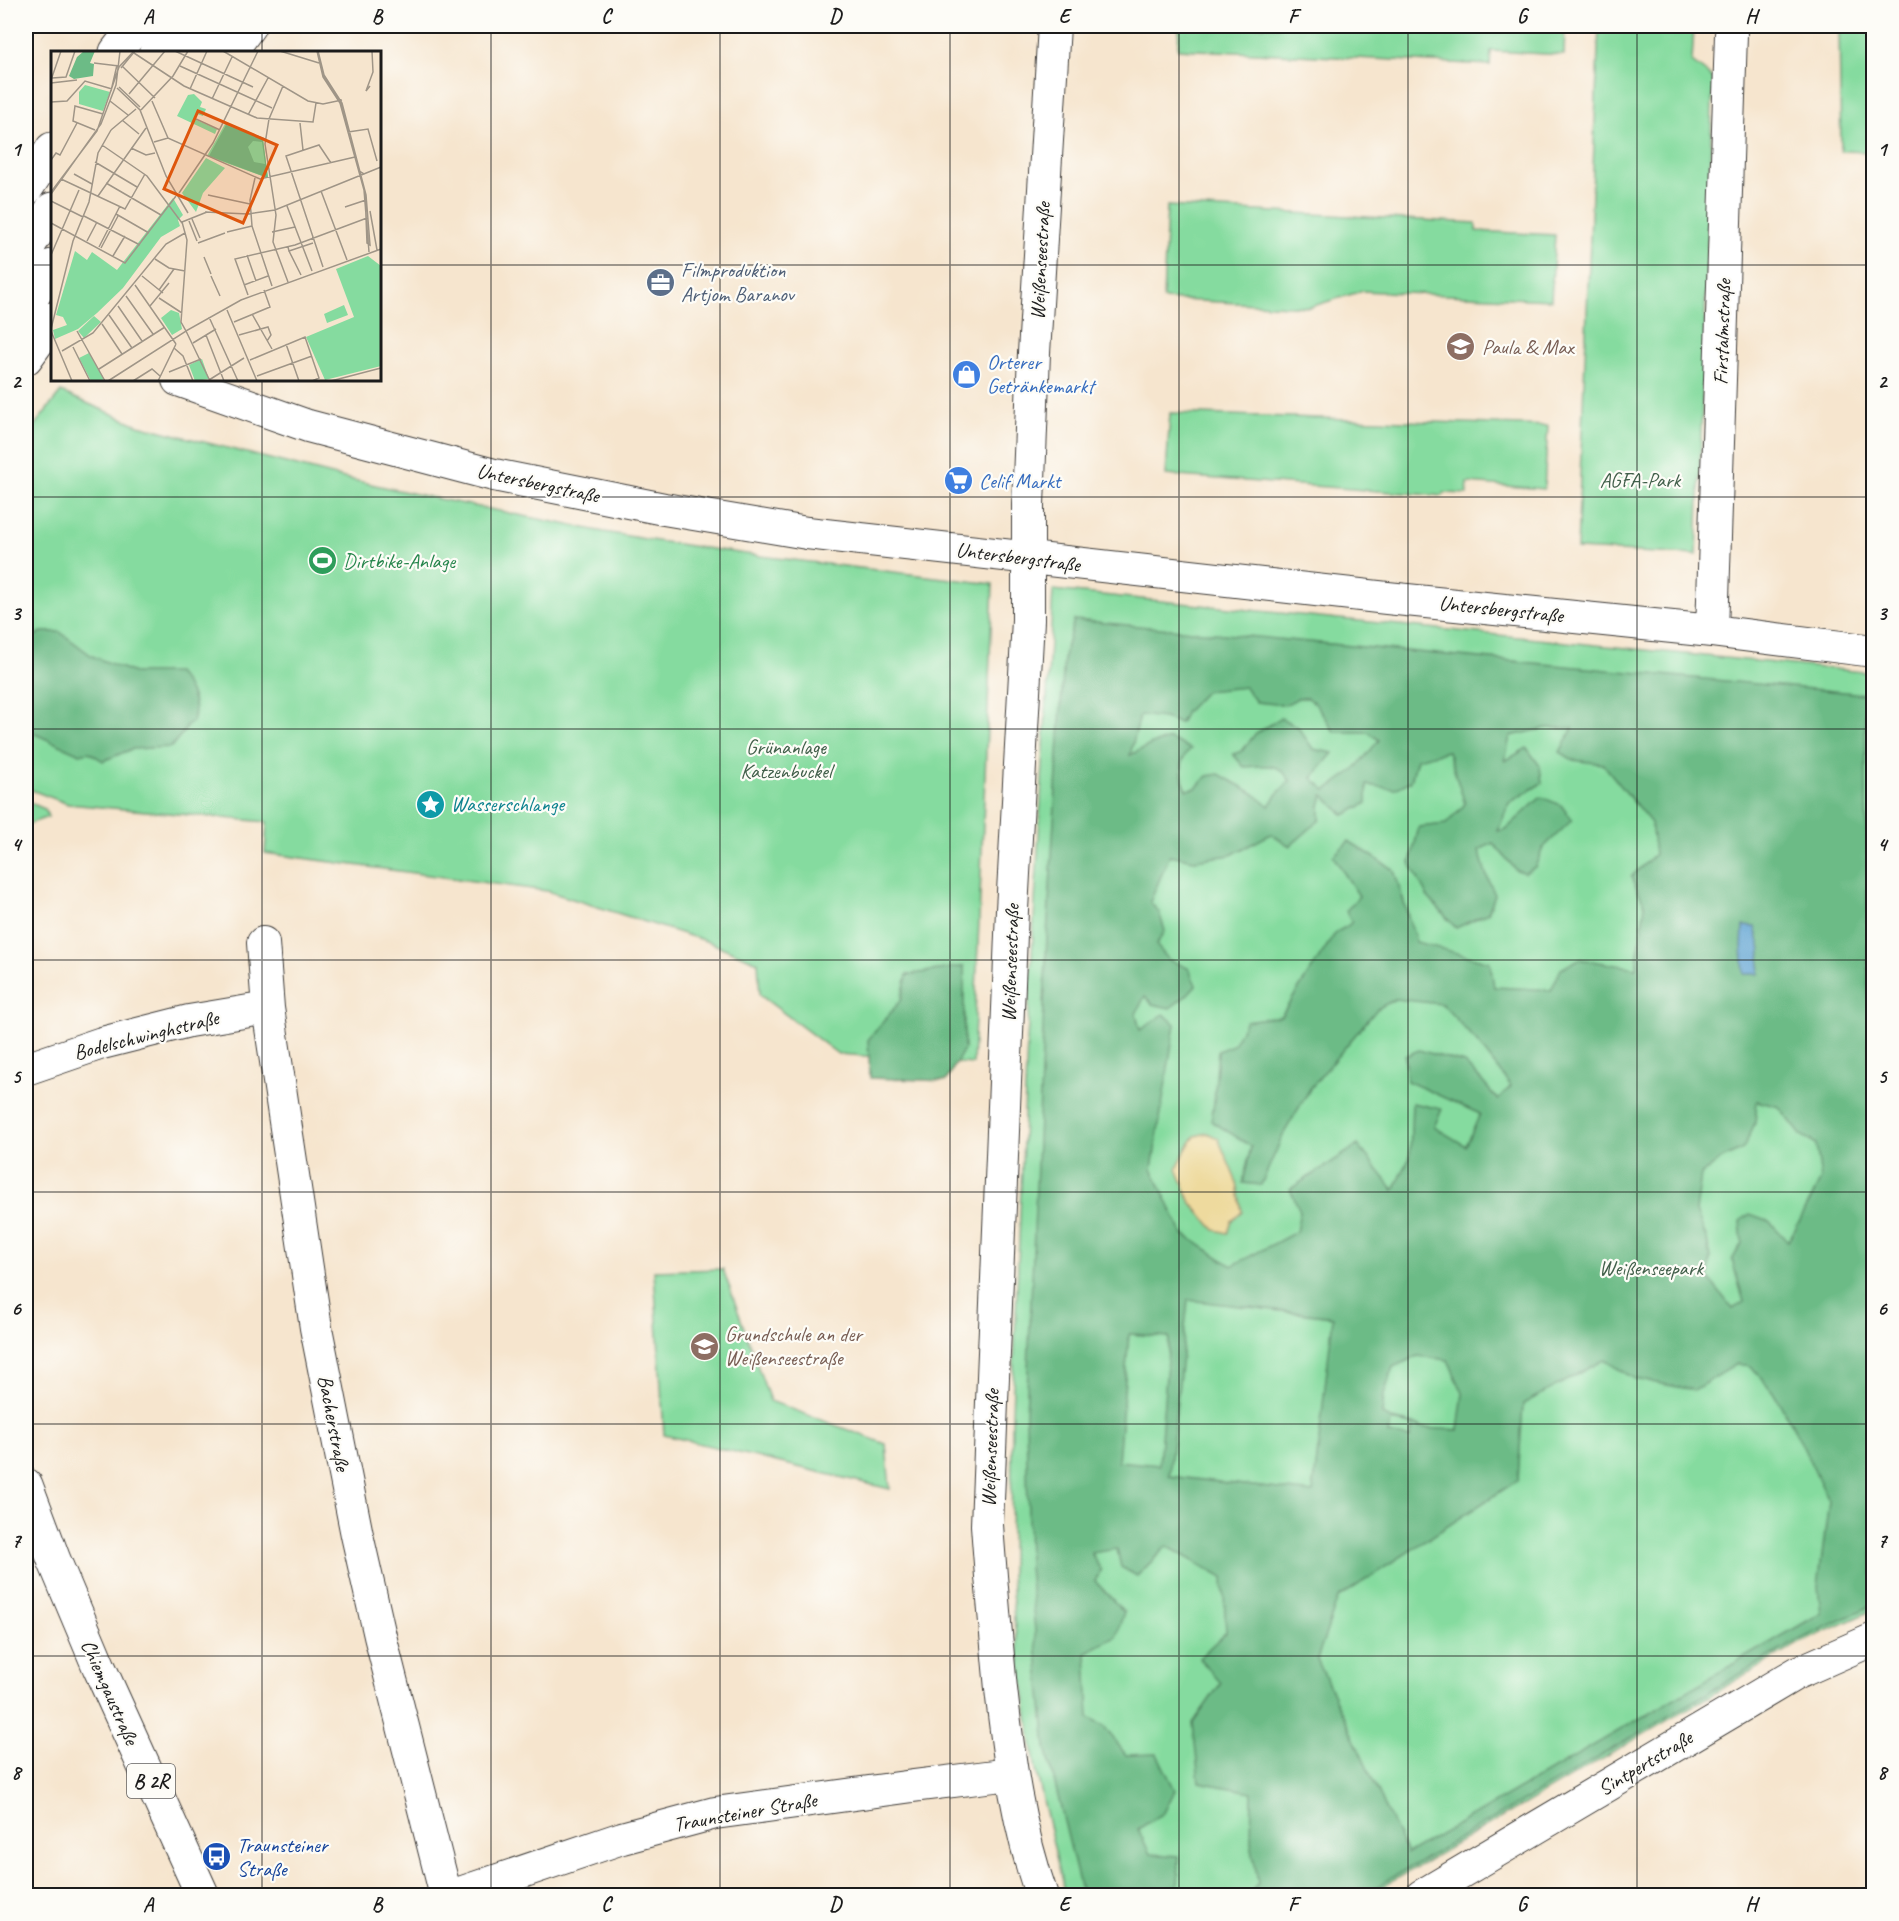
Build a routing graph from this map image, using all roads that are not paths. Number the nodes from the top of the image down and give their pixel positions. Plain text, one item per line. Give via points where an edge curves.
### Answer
1 (136, 26) edge
2 (175, 26) edge
3 (212, 26) edge
4 (249, 26) edge
5 (1054, 26) edge
6 (1731, 34) dead end
7 (117, 51) edge
8 (157, 51) edge
9 (194, 51) edge
10 (231, 51) edge
11 (51, 151) edge
12 (26, 189) edge
13 (51, 211) edge
14 (26, 250) edge
15 (51, 273) edge
16 (44, 322) edge
17 (26, 358) edge
18 (181, 381) edge
19 (1028, 558) junction
20 (1712, 631) junction
21 (1874, 651) edge
22 (263, 943) dead end
23 (268, 1008) junction
24 (26, 1069) edge
25 (26, 1485) edge
26 (1874, 1639) edge
27 (1011, 1774) junction
28 (203, 1896) edge
29 (446, 1896) edge
30 (451, 1896) edge
31 (1042, 1896) edge
32 (1421, 1896) edge

1 - 7 main road
2 - 8 main road
3 - 9 main road
4 - 10 main road
5 - 19 street, Weißenseestraße via 1034,353
6 - 20 street, Firstalmstraße
11 - 12 main road
13 - 14 main road
15 - 16 main road
16 - 17 main road
18 - 19 street, Untersbergstraße via 308,426 494,475 795,531
19 - 20 street, Untersbergstraße
19 - 27 street, Weißenseestraße via 987,1525
20 - 21 street, Untersbergstraße
22 - 23 street, Bacherstraße
23 - 24 street, Bodelschwinghstraße via 189,1021 102,1043
23 - 29 street, Bacherstraße via 316,1328 334,1420 384,1655
25 - 28 main road, Chiemgaustraße / B 2R via 99,1667
26 - 32 street, Sintpertstraße via 1797,1673
27 - 30 street, Traunsteiner Straße via 715,1813 622,1838
27 - 31 street, Weißenseestraße

